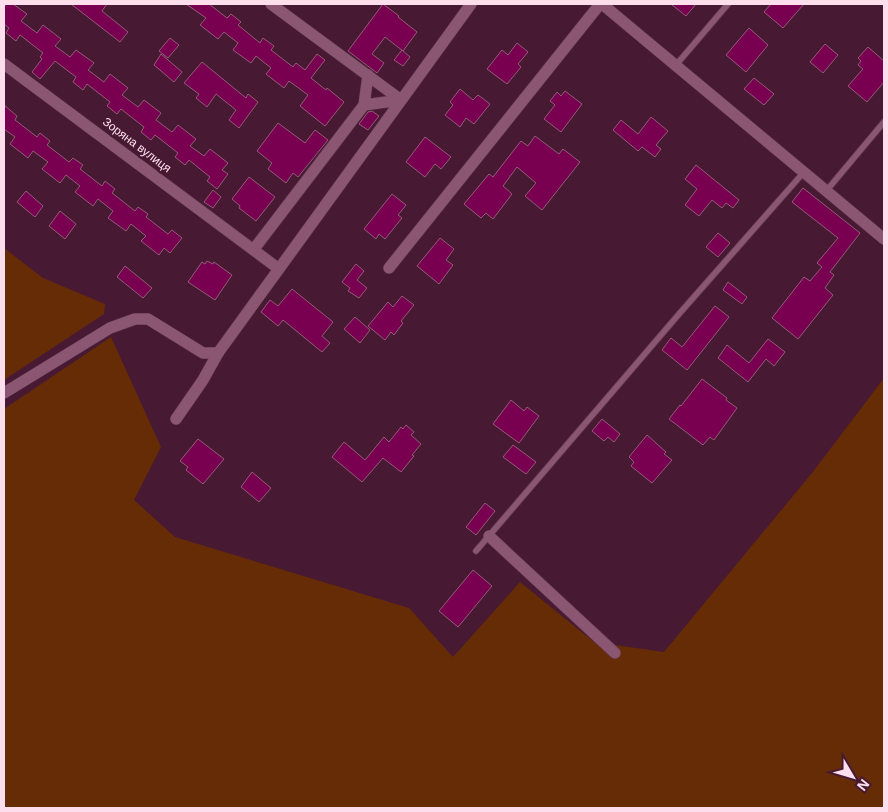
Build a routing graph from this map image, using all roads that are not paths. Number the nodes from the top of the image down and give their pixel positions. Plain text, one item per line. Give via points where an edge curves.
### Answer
1 (271, 4) edge
2 (471, 4) edge
3 (601, 4) edge
4 (728, 4) edge
5 (4, 64) edge
6 (676, 65) junction
7 (368, 76) junction
8 (401, 100) junction
9 (364, 105) junction
10 (884, 122) edge
11 (804, 172) junction
12 (827, 190) junction
13 (884, 239) edge
14 (254, 249) junction
15 (388, 268) dead end
16 (279, 269) junction
17 (218, 353) junction
18 (4, 393) edge
19 (176, 419) dead end
20 (488, 536) junction
21 (476, 551) dead end
22 (615, 653) dead end

1 - 7 street
2 - 8 street
3 - 6 street
3 - 15 street
4 - 6 lane
5 - 14 street, Зоряна вулиця
6 - 11 street
7 - 8 street
7 - 9 street
8 - 9 street
8 - 16 street
9 - 14 street
10 - 12 lane
11 - 12 street
11 - 20 lane
12 - 13 street
14 - 16 street, Зоряна вулиця
16 - 17 street
17 - 18 street via 203,353 148,319 135,319 110,328
17 - 19 street
20 - 21 lane
20 - 22 street

